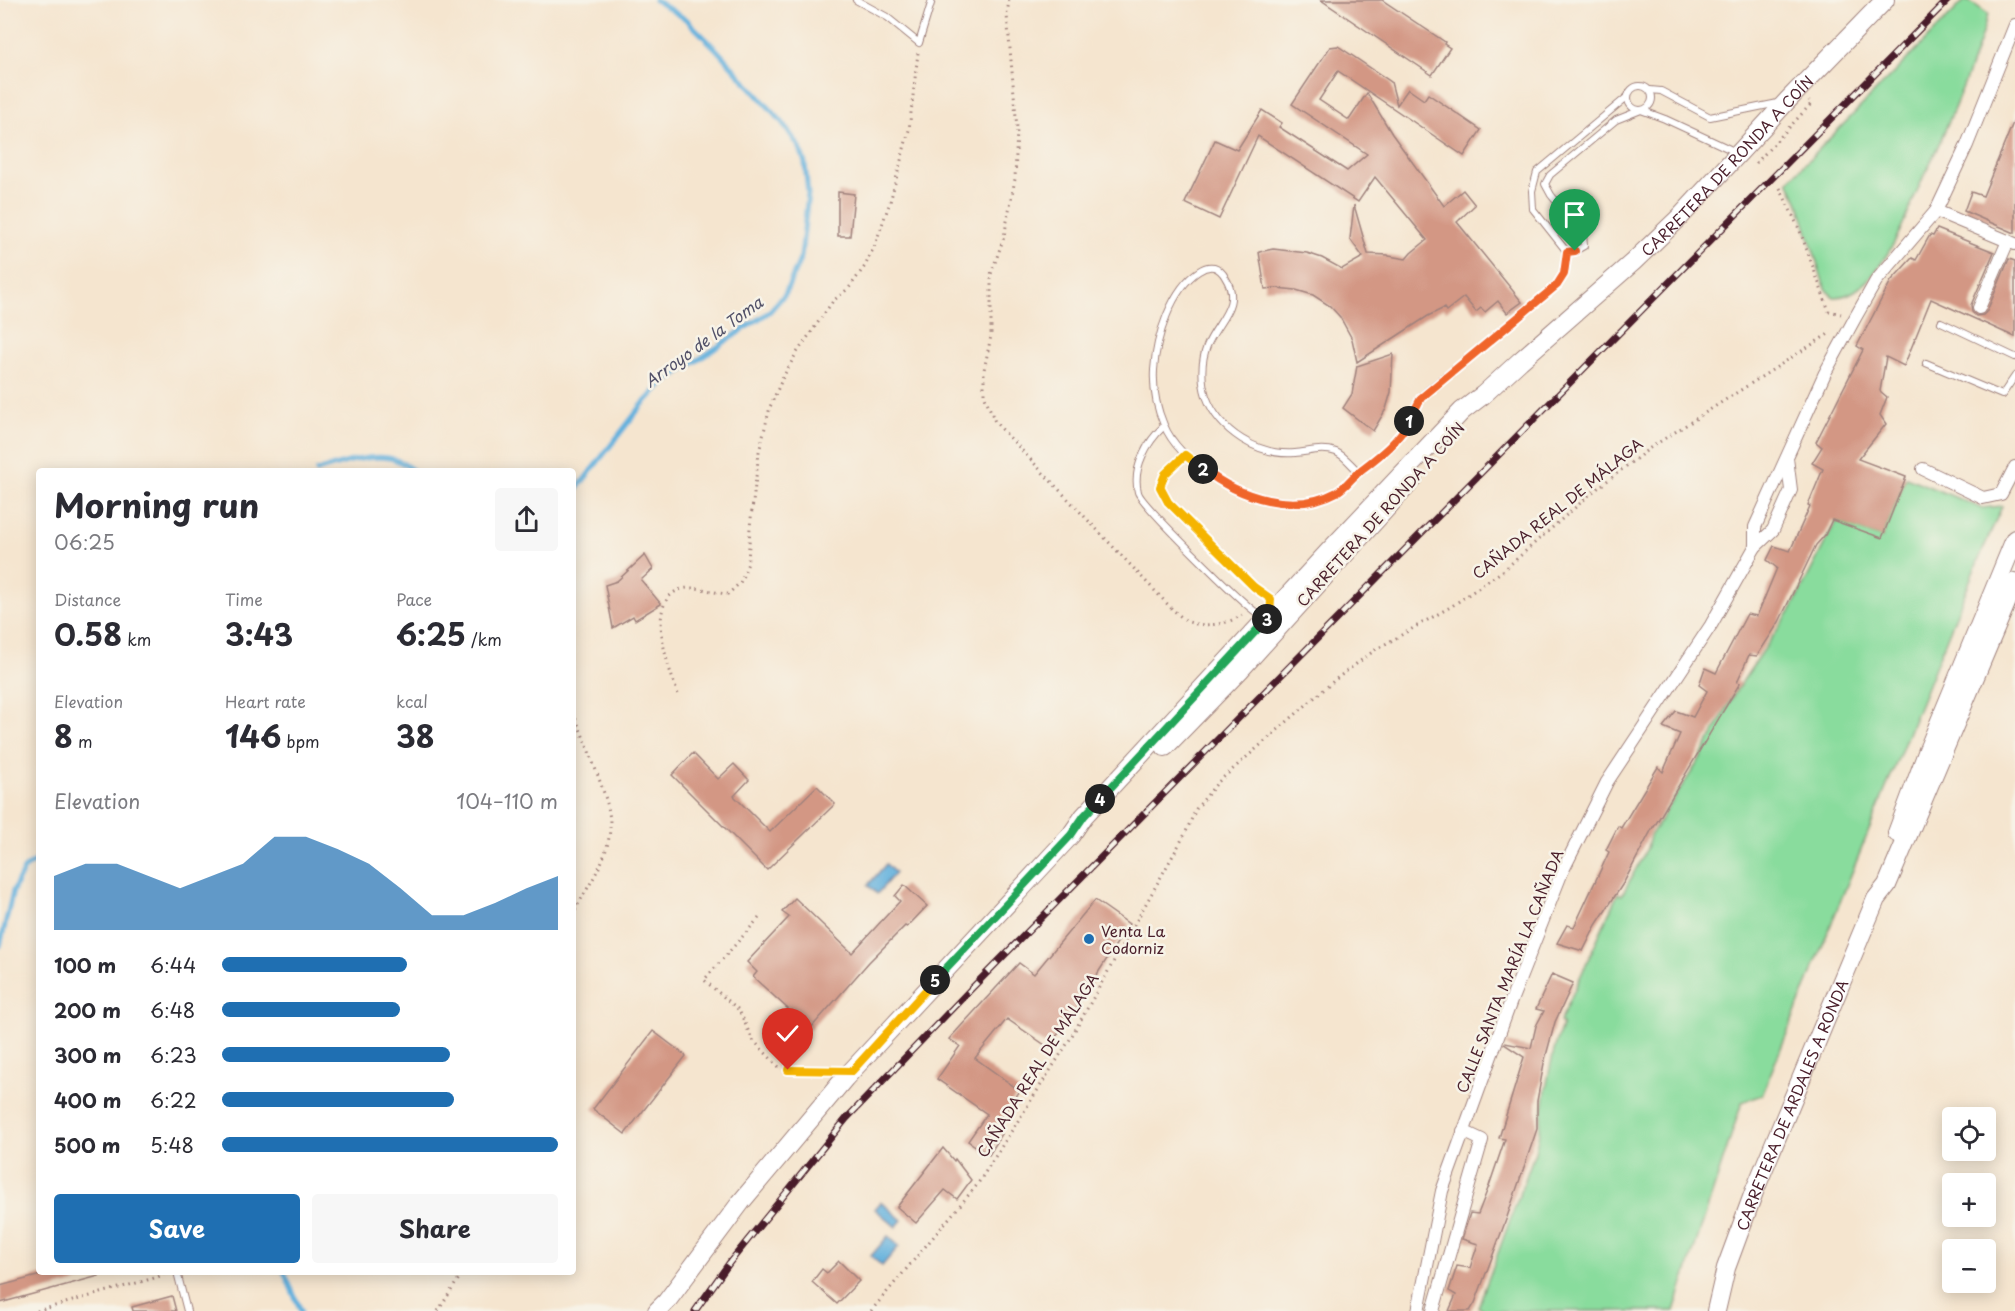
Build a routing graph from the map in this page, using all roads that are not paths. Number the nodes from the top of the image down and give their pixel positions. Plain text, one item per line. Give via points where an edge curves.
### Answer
1 (856, 0) edge
2 (932, 0) edge
3 (1885, 0) edge
4 (2015, 25) edge
5 (1650, 90) junction
6 (1628, 97) junction
7 (1787, 101) junction
8 (1641, 110) junction
9 (1738, 154) junction
10 (1936, 212) junction
11 (2012, 243) edge
12 (1567, 252) junction
13 (1979, 309) dead end
14 (1941, 322) dead end
15 (2015, 357) edge
16 (1926, 363) dead end
17 (2015, 375) edge
18 (1483, 395) junction
19 (1164, 426) junction
20 (1185, 455) junction
21 (1787, 458) junction
22 (2015, 467) edge
23 (1923, 469) dead end
24 (1359, 472) junction
25 (2015, 539) edge
26 (1755, 548) junction
27 (2015, 559) edge
28 (1332, 570) junction
29 (2015, 582) edge
30 (1992, 595) junction
31 (1269, 611) junction
32 (1240, 670) junction
33 (1071, 835) junction
34 (1876, 899) junction
35 (1463, 1131) junction
36 (178, 1275) edge
37 (662, 1308) edge
38 (187, 1311) edge
39 (1418, 1311) edge
40 (1433, 1311) edge
41 (1716, 1311) edge

1 - 2 lane via 887,17 919,43
3 - 7 main road, CARRETERA DE RONDA A COÍN
4 - 10 street, CALLE SANTA MARÍA LA CAÑADA
5 - 6 lane via 1637,86 1629,91
5 - 7 lane via 1661,91 1710,117
5 - 8 lane via 1651,104
6 - 8 lane via 1631,107
6 - 12 lane via 1537,172 1533,209
7 - 9 main road, CARRETERA DE RONDA A COÍN
8 - 9 lane
8 - 12 lane via 1616,120 1550,175 1545,184 1583,234 1584,246
9 - 18 main road, CARRETERA DE RONDA A COÍN via 1633,262
10 - 11 street
10 - 21 street, CALLE SANTA MARÍA LA CAÑADA via 1876,280 1825,373
11 - 13 street
12 - 24 lane via 1564,274 1557,285 1421,398 1406,428
14 - 15 lane
16 - 17 lane via 2002,395
18 - 28 main road, CARRETERA DE RONDA A COÍN
18 - 31 main road, CARRETERA DE RONDA A COÍN via 1462,411
19 - 20 lane
19 - 24 lane via 1154,373 1162,326 1189,277 1214,267 1230,285 1232,298 1203,361 1207,398 1221,421 1238,437 1257,447 1278,453 1318,449 1337,452
19 - 31 lane via 1147,448 1136,474 1138,495 1251,607
20 - 24 lane via 1229,486 1261,499 1285,503 1314,501 1339,491
20 - 31 lane via 1165,474 1160,487 1168,502 1254,587
21 - 26 street, CALLE SANTA MARÍA LA CAÑADA via 1755,527
21 - 26 street, CALLE SANTA MARÍA LA CAÑADA via 1791,490 1773,530
22 - 23 street via 2001,494 1983,498
25 - 30 main road, CARRETERA DE ARDALES A RONDA
26 - 35 street, CALLE SANTA MARÍA LA CAÑADA via 1711,626 1607,782 1554,894
27 - 30 main road via 2009,574
28 - 31 main road via 1307,585 1281,613
28 - 32 main road, CARRETERA DE RONDA A COÍN
29 - 34 main road, CARRETERA DE ARDALES A RONDA via 1887,885
30 - 34 main road, CARRETERA DE ARDALES A RONDA via 1903,816 1878,882
31 - 32 main road via 1269,626 1245,652
31 - 33 main road, CARRETERA DE RONDA A COÍN
32 - 33 main road, CARRETERA DE RONDA A COÍN
33 - 37 main road, CARRETERA DE RONDA A COÍN via 852,1071 741,1202
34 - 41 main road, CARRETERA DE ARDALES A RONDA via 1754,1192 1726,1268
35 - 39 street, CALLE SANTA MARÍA LA CAÑADA via 1442,1191
35 - 40 street via 1482,1140
36 - 38 lane

